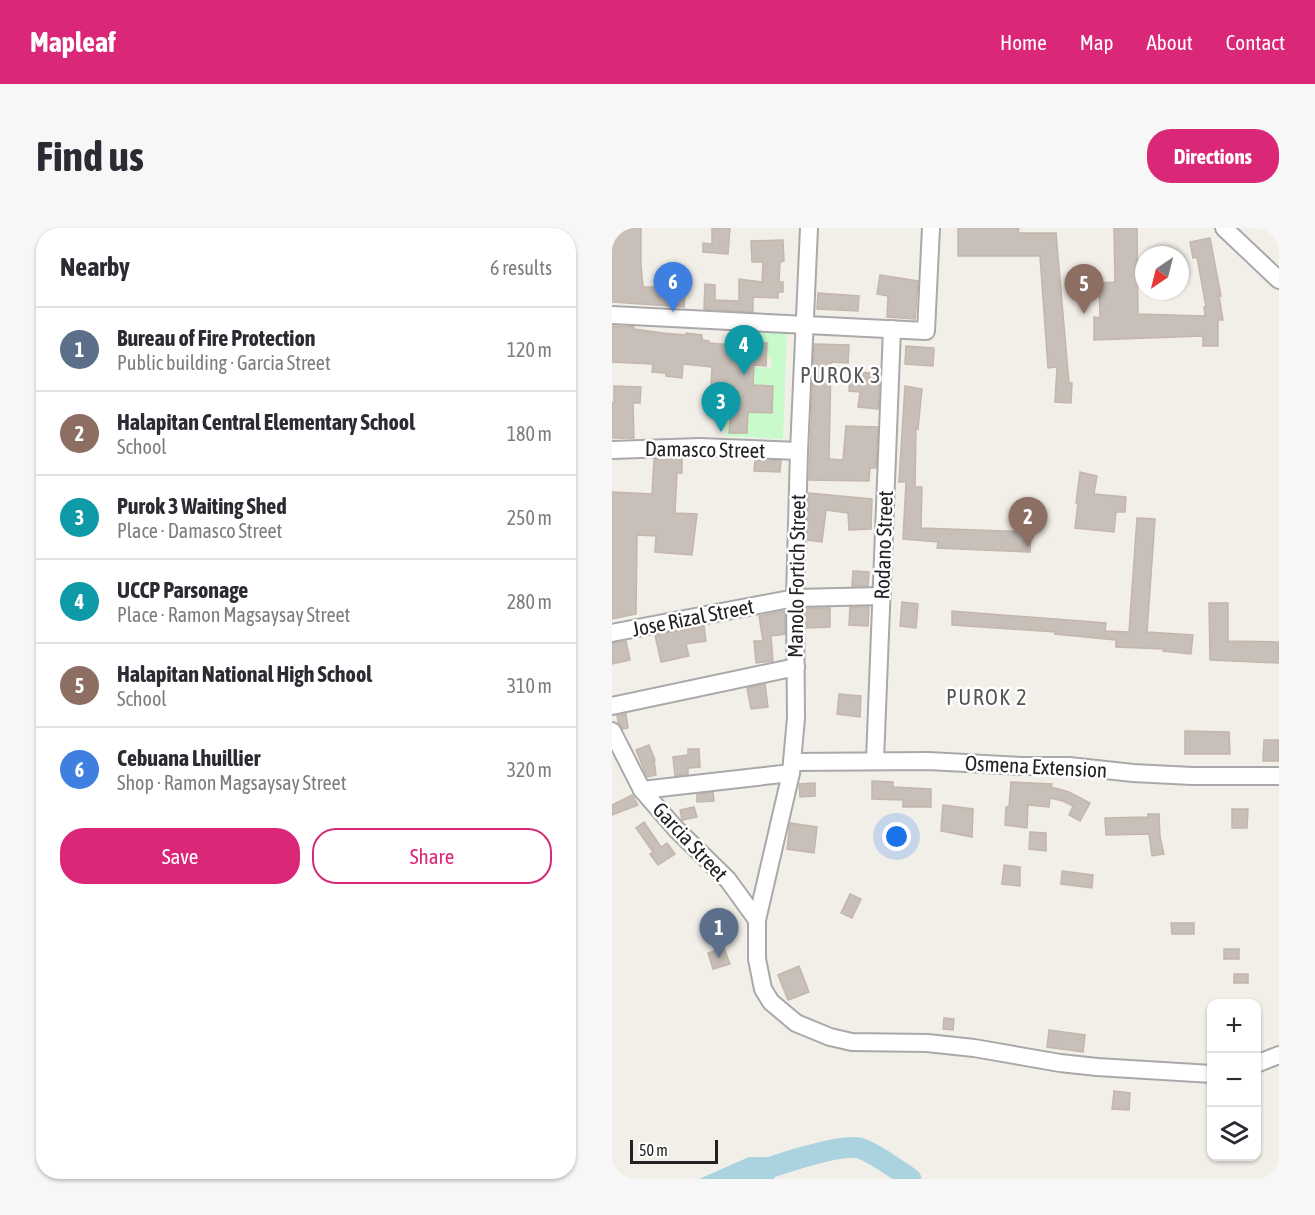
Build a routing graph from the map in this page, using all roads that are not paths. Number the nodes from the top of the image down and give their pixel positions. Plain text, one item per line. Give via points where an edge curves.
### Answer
1 (809, 228) edge
2 (931, 228) edge
3 (1224, 228) edge
4 (1279, 280) edge
5 (612, 315) edge
6 (804, 324) junction
7 (892, 329) junction
8 (612, 450) edge
9 (799, 451) junction
10 (882, 596) junction
11 (795, 598) junction
12 (612, 633) edge
13 (796, 668) junction
14 (612, 706) edge
15 (612, 731) edge
16 (875, 760) junction
17 (792, 768) junction
18 (1279, 776) edge
19 (642, 790) junction
20 (757, 920) junction
21 (1279, 1055) edge
22 (1261, 1062) edge
23 (1207, 1074) edge

1 - 6 street, Manolo Fortich Street
2 - 7 street via 926,331
3 - 4 street
5 - 6 street
6 - 7 street
6 - 9 street, Manolo Fortich Street
7 - 10 street, Rodano Street
8 - 9 street, Damasco Street via 678,447
9 - 11 street, Manolo Fortich Street
10 - 11 street, Jose Rizal Street
10 - 16 street, Rodano Street
11 - 12 street, Jose Rizal Street
11 - 13 street, Manolo Fortich Street
13 - 14 street
13 - 17 street, Manolo Fortich Street
15 - 19 street, Garcia Street
16 - 17 street, Osmena Extension
16 - 18 street, Osmena Extension via 1069,766 1192,776
17 - 19 street, Osmena Extension
17 - 20 street, Manolo Fortich Street
19 - 20 street, Garcia Street via 728,880
20 - 23 street via 757,959 763,989 771,1002 810,1030 852,1042 927,1043 1069,1064
21 - 22 street

